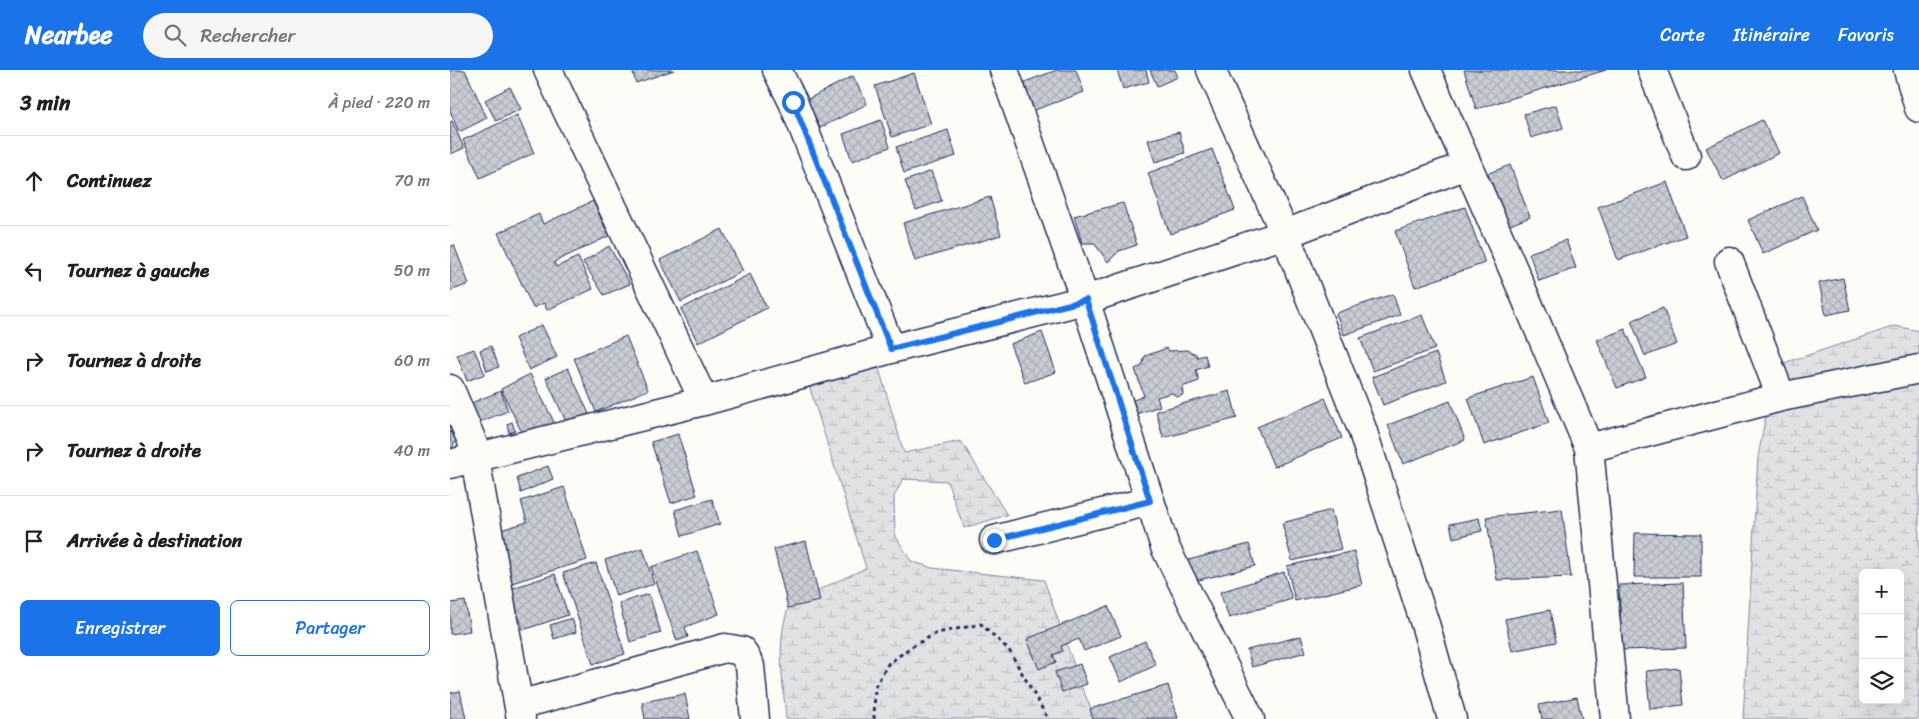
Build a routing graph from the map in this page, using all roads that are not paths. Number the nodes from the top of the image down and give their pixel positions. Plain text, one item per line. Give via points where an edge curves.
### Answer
1 (548, 70) edge
2 (777, 70) edge
3 (1004, 70) edge
4 (1211, 70) edge
5 (1426, 70) edge
6 (1652, 70) edge
7 (1908, 70) edge
8 (1919, 108) edge
9 (1686, 156) dead end
10 (1467, 165) junction
11 (1285, 234) junction
12 (1729, 261) dead end
13 (1086, 300) junction
14 (891, 349) junction
15 (1919, 369) edge
16 (450, 389) edge
17 (1781, 397) junction
18 (704, 401) junction
19 (1589, 448) junction
20 (463, 462) edge
21 (1150, 501) junction
22 (994, 540) dead end
23 (520, 712) edge
24 (754, 719) edge
25 (1250, 719) edge
26 (1452, 719) edge
27 (1615, 719) edge

1 - 18 street
2 - 14 street via 793,102
3 - 13 street
4 - 11 street
5 - 10 street
6 - 9 street
7 - 8 street
10 - 11 street
10 - 19 street
11 - 13 street
11 - 26 street via 1362,428
12 - 17 street
13 - 14 street
13 - 21 street
14 - 18 street
15 - 17 street
16 - 20 street via 472,441
17 - 19 street
18 - 20 street
19 - 27 street
20 - 23 street
21 - 22 street
21 - 25 street via 1181,583
23 - 24 street via 726,648 742,651 750,666

